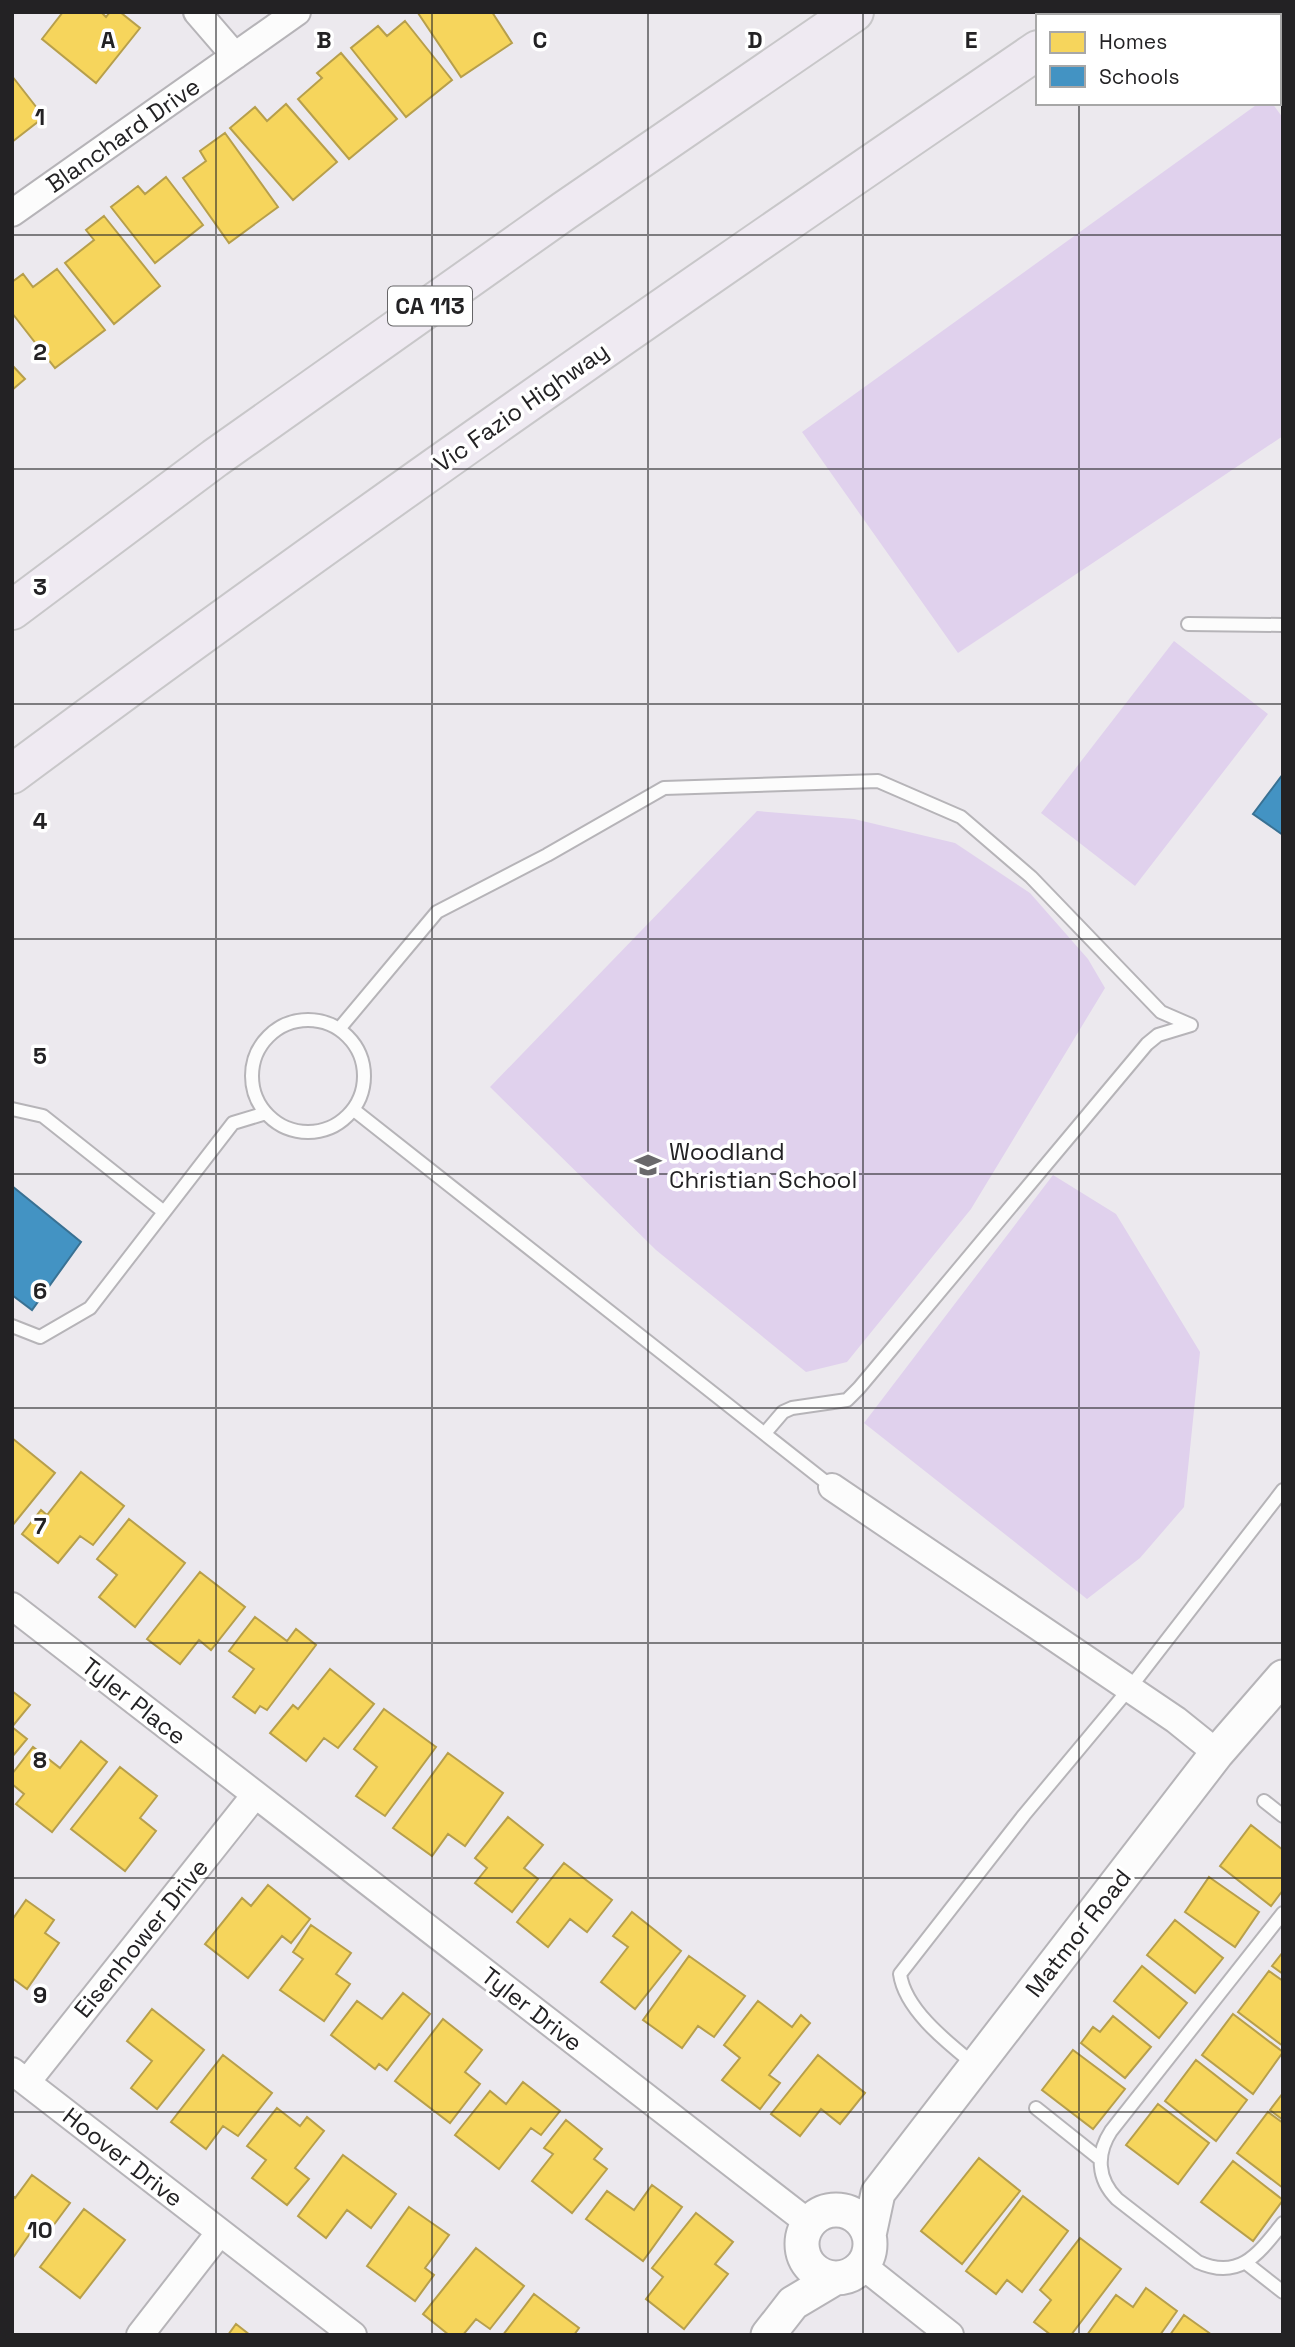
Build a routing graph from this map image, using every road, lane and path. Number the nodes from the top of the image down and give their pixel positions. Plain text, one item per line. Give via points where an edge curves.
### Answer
1 (197, 12) edge
2 (297, 12) edge
3 (854, 12) edge
4 (1036, 51) edge
5 (235, 56) junction
6 (12, 213) edge
7 (12, 610) edge
8 (1188, 624) dead end
9 (1283, 625) edge
10 (206, 630) junction
11 (12, 774) edge
12 (12, 804) edge
13 (339, 1029) junction
14 (12, 1109) edge
15 (354, 1110) junction
16 (266, 1113) junction
17 (164, 1212) junction
18 (12, 1326) edge
19 (765, 1433) junction
20 (832, 1487) joint
21 (1283, 1490) edge
22 (12, 1606) edge
23 (1283, 1678) edge
24 (1129, 1689) junction
25 (1217, 1754) junction
26 (256, 1795) junction
27 (1264, 1801) dead end
28 (1283, 1816) edge
29 (1283, 1913) edge
30 (975, 2065) junction
31 (20, 2076) edge
32 (1036, 2108) dead end
33 (1100, 2159) junction
34 (877, 2193) junction
35 (1283, 2223) edge
36 (816, 2228) junction
37 (220, 2232) junction
38 (856, 2260) junction
39 (1246, 2263) junction
40 (1283, 2292) edge
41 (793, 2303) junction
42 (140, 2335) edge
43 (353, 2335) edge
44 (768, 2335) edge
45 (950, 2335) edge

1 - 5 street
2 - 5 street, Blanchard Drive
3 - 7 highway, CA 113 via 226,450
4 - 10 highway, Vic Fazio Highway via 636,325
5 - 6 street, Blanchard Drive
8 - 9 lane
10 - 11 highway, Vic Fazio Highway
10 - 12 highway
13 - 15 lane via 360,1054 365,1073
13 - 16 lane via 316,1020 296,1021 278,1028 264,1041 252,1077
13 - 19 lane via 437,912 664,788 878,781 961,817 1031,877 1161,1012 1191,1025 1158,1035 1147,1044 847,1400 792,1408
14 - 17 lane via 43,1116
15 - 16 lane via 327,1129 311,1132 279,1124
15 - 19 lane
16 - 17 lane via 233,1123
17 - 18 lane via 90,1308 40,1337
19 - 20 lane
20 - 24 street
21 - 24 lane
22 - 26 street, Tyler Place
23 - 25 street, Matmor Road
24 - 25 street
24 - 30 lane via 900,1973 902,1989 936,2032
25 - 30 street, Matmor Road
26 - 31 street, Eisenhower Drive
26 - 36 street, Tyler Drive
27 - 28 lane
29 - 33 lane via 1111,2132
30 - 34 street, Matmor Road
31 - 37 street, Hoover Drive
32 - 33 lane
33 - 39 lane via 1109,2191 1198,2262 1218,2268
34 - 36 street
34 - 38 street, Matmor Road
35 - 39 lane
36 - 38 street via 815,2270 824,2276
36 - 38 street via 846,2212 857,2217 864,2225
36 - 41 street
37 - 42 street
37 - 43 street, Hoover Drive
38 - 41 street
38 - 45 street
39 - 40 lane
41 - 44 street

